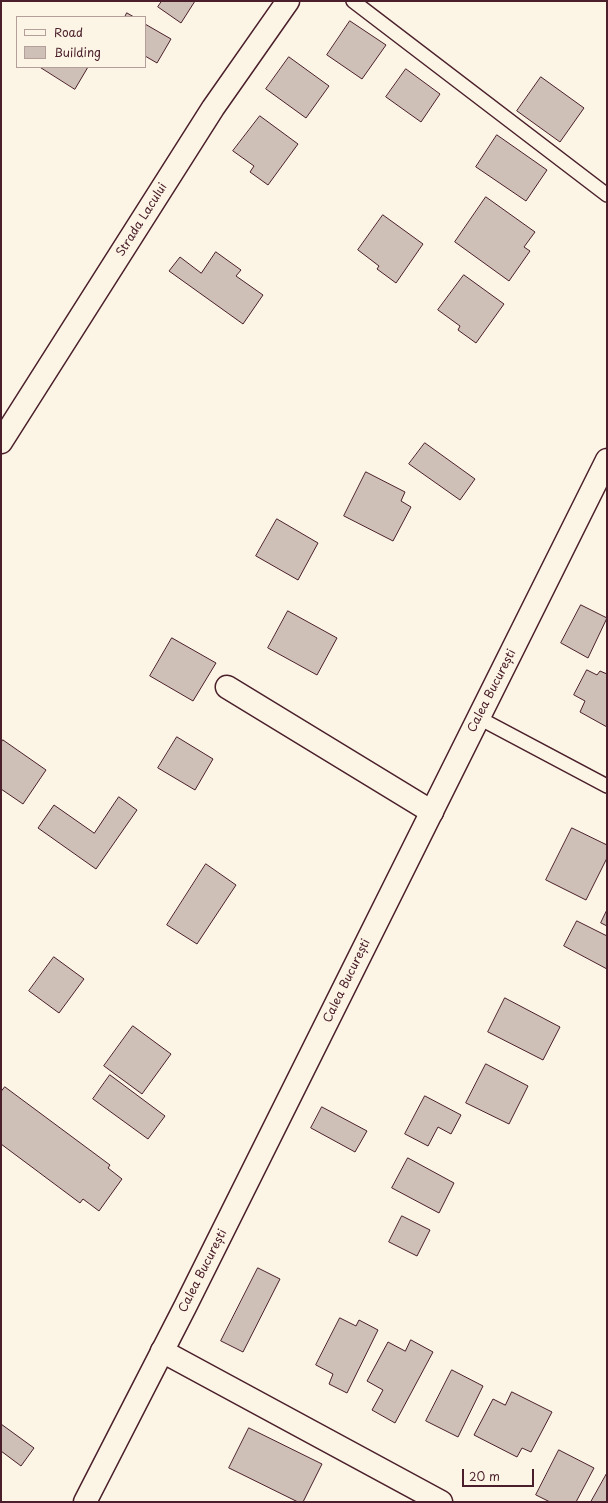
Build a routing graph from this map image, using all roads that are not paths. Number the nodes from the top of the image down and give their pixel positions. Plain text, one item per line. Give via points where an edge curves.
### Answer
1 (288, 1) edge
2 (353, 1) edge
3 (607, 195) edge
4 (1, 442) edge
5 (607, 460) edge
6 (227, 687) dead end
7 (479, 718) junction
8 (607, 786) edge
9 (432, 812) junction
10 (162, 1351) junction
11 (85, 1502) edge
12 (441, 1502) edge

1 - 4 main road, Strada Lacului via 214,108
2 - 3 lane
5 - 7 main road, Calea București
6 - 9 main road
7 - 8 lane
7 - 9 main road, Calea București
9 - 10 main road, Calea București
10 - 11 main road, Calea București
10 - 12 main road

